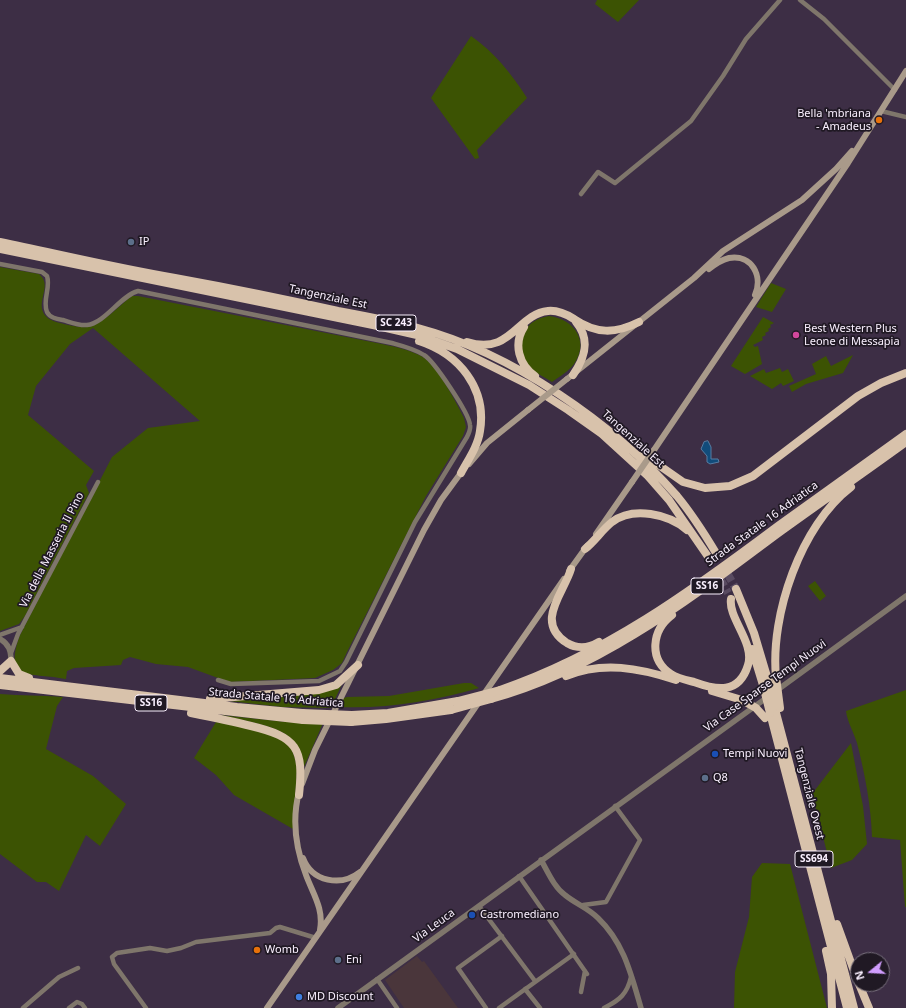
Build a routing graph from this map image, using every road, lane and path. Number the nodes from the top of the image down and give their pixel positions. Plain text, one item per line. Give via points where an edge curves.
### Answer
1 (780, 0) edge
2 (800, 0) edge
3 (906, 71) edge
4 (895, 90) junction
5 (881, 111) junction
6 (906, 117) edge
7 (863, 138) junction
8 (581, 194) dead end
9 (808, 195) junction
10 (817, 208) junction
11 (0, 242) edge
12 (0, 249) edge
13 (0, 264) edge
14 (694, 278) junction
15 (749, 310) junction
16 (575, 320) junction
17 (526, 322) junction
18 (639, 322) junction
19 (373, 325) junction
20 (418, 328) junction
21 (906, 373) edge
22 (570, 377) junction
23 (576, 407) junction
24 (610, 431) junction
25 (906, 434) edge
26 (906, 442) edge
27 (461, 473) junction
28 (98, 482) dead end
29 (585, 549) junction
30 (716, 553) tunnel mouth
31 (733, 568) junction
32 (571, 569) junction
33 (706, 579) junction
34 (732, 594) junction
35 (906, 596) edge
36 (22, 627) junction
37 (0, 635) edge
38 (0, 639) edge
39 (11, 658) junction
40 (358, 664) junction
41 (0, 671) edge
42 (0, 678) edge
43 (218, 680) dead end
44 (765, 682) junction
45 (0, 685) edge
46 (70, 687) junction
47 (0, 689) edge
48 (35, 690) junction
49 (501, 693) junction
50 (170, 702) junction
51 (773, 712) junction
52 (352, 718) junction
53 (299, 795) junction
54 (615, 806) junction
55 (297, 843) junction
56 (541, 860) junction
57 (364, 868) junction
58 (818, 874) junction
59 (518, 876) junction
60 (584, 905) junction
61 (478, 906) junction
62 (821, 913) junction
63 (318, 935) junction
64 (502, 936) junction
65 (574, 954) junction
66 (850, 963) edge
67 (78, 968) dead end
68 (631, 975) junction
69 (377, 979) junction
70 (535, 981) junction
71 (525, 989) junction
72 (581, 992) dead end
73 (862, 992) edge
74 (24, 1007) edge
75 (69, 1008) edge
76 (84, 1008) edge
77 (146, 1008) edge
78 (267, 1008) edge
79 (338, 1008) edge
80 (397, 1008) edge
81 (486, 1008) edge
82 (499, 1008) edge
83 (540, 1008) edge
84 (604, 1008) edge
85 (641, 1008) edge
86 (832, 1008) edge
87 (847, 1008) edge
88 (854, 1008) edge
89 (869, 1008) edge

1 - 8 street via 746,39 692,121 614,184 598,172
2 - 4 street via 824,19
3 - 4 main road
4 - 5 main road
5 - 6 street
5 - 7 main road
7 - 9 main road via 836,169
7 - 10 main road
9 - 10 main road via 819,195
9 - 14 main road via 723,251
10 - 15 main road
11 - 20 highway, Tangenziale Est / SC 243 via 161,276 239,289
12 - 19 highway, Tangenziale Est
13 - 43 street via 28,269 47,276 48,313 54,318 81,324 88,325 99,320 130,294 138,291 413,349 434,365 466,413 470,425 467,437 415,522 350,655 340,670 320,681 231,684
14 - 15 main road via 721,261 735,258 745,260 753,266 758,278 758,290
14 - 18 main road
15 - 29 main road, bridge
16 - 17 highway via 551,310 538,313
16 - 18 highway via 594,330 608,332 621,330
16 - 22 highway via 583,332 585,346 582,361
17 - 20 highway via 504,340 482,345
17 - 23 highway via 518,343 523,363 530,373 572,401
18 - 22 main road
19 - 27 highway via 441,350 458,363 472,383 480,413 480,432
19 - 29 highway, Tangenziale Est via 417,335 457,349 529,385 568,410 602,434 648,476 669,500 709,558 704,556 680,524 665,517 646,514 618,518
20 - 23 highway, Tangenziale Est / SC 243 via 502,361
21 - 24 highway via 858,396 754,476 730,486 705,488 683,482
22 - 27 main road, bridge via 487,443
23 - 24 highway, Tangenziale Est / SC 243
24 - 30 highway, Tangenziale Est / SC 243 via 678,498
25 - 33 highway, Strada Statale 16 Adriatica / SS16
26 - 31 highway, Strada Statale 16 Adriatica / SS16
26 - 51 highway, bridge via 840,497 808,539 798,560 781,612
27 - 40 main road via 441,500 424,530
28 - 36 street, Via della Masseria Il Pino
29 - 32 main road
31 - 34 highway via 724,578 662,624 656,636 655,649 659,662 666,670 676,676 717,689 732,686 742,678 749,664 750,653 730,604
31 - 49 highway, Strada Statale 16 Adriatica / SS16 via 626,640 561,674
32 - 33 highway via 568,580 552,608 552,616 559,637 579,648 596,644 616,634
32 - 57 main road
33 - 49 highway, Strada Statale 16 Adriatica / SS16 via 608,642
34 - 44 highway, Tangenziale Ovest / SS694
34 - 44 highway, Tangenziale Ovest / SS694 via 754,633
35 - 54 street, Via Case Sparse Tempi Nuovi
36 - 37 street
36 - 39 street, Via della Masseria Il Pino
38 - 39 street via 7,644
39 - 41 highway
39 - 46 highway via 16,672 23,676 61,682
40 - 50 highway via 336,685 319,690 219,699 176,697
40 - 53 main road via 315,750
42 - 46 highway, Strada Statale 16 Adriatica / SS16
44 - 51 highway, Tangenziale Ovest / SS694, bridge
45 - 48 highway, Strada Statale 16 Adriatica / SS16
46 - 50 highway, Strada Statale 16 Adriatica / SS16
47 - 48 highway via 28,692
48 - 50 highway, Strada Statale 16 Adriatica / SS16
49 - 51 highway, bridge via 512,696 587,670 621,667 654,673
49 - 52 highway, Strada Statale 16 Adriatica / SS16, bridge
49 - 52 highway, Strada Statale 16 Adriatica / SS16, bridge via 491,699 451,710 392,719
50 - 52 highway, Strada Statale 16 Adriatica / SS16, bridge via 303,717
50 - 53 highway via 174,709 271,731 286,737 294,746 299,758
51 - 58 highway, Tangenziale Ovest / SS694 via 792,772
51 - 62 highway, Tangenziale Ovest / SS694 via 789,788
53 - 55 main road via 296,817
54 - 56 street, Via Leuca
54 - 60 street via 640,840 606,902
55 - 57 main road via 304,862 325,879 339,882
55 - 63 main road via 302,865 320,908 321,922
56 - 59 street, Via Leuca
56 - 60 street via 558,888 566,896
57 - 63 main road
58 - 66 highway via 827,893
58 - 88 highway, Tangenziale Ovest / SS694
59 - 61 street, Via Leuca
59 - 65 street
60 - 68 street via 612,933 624,952
61 - 64 street
61 - 69 street, Via Leuca
62 - 86 highway via 820,926 831,974
62 - 87 highway, Tangenziale Ovest / SS694
63 - 77 street via 280,927 270,933 196,942 181,948 150,948 117,953 112,957 114,964
63 - 78 main road
64 - 70 street
64 - 81 street via 458,968
65 - 70 street
65 - 72 street via 586,973
67 - 74 street via 59,977
68 - 84 street via 629,988 625,994 620,1000
68 - 85 street
69 - 79 street, Via Leuca
69 - 80 street
70 - 71 street
71 - 82 street
71 - 83 street
73 - 89 highway
75 - 76 street via 77,1002

